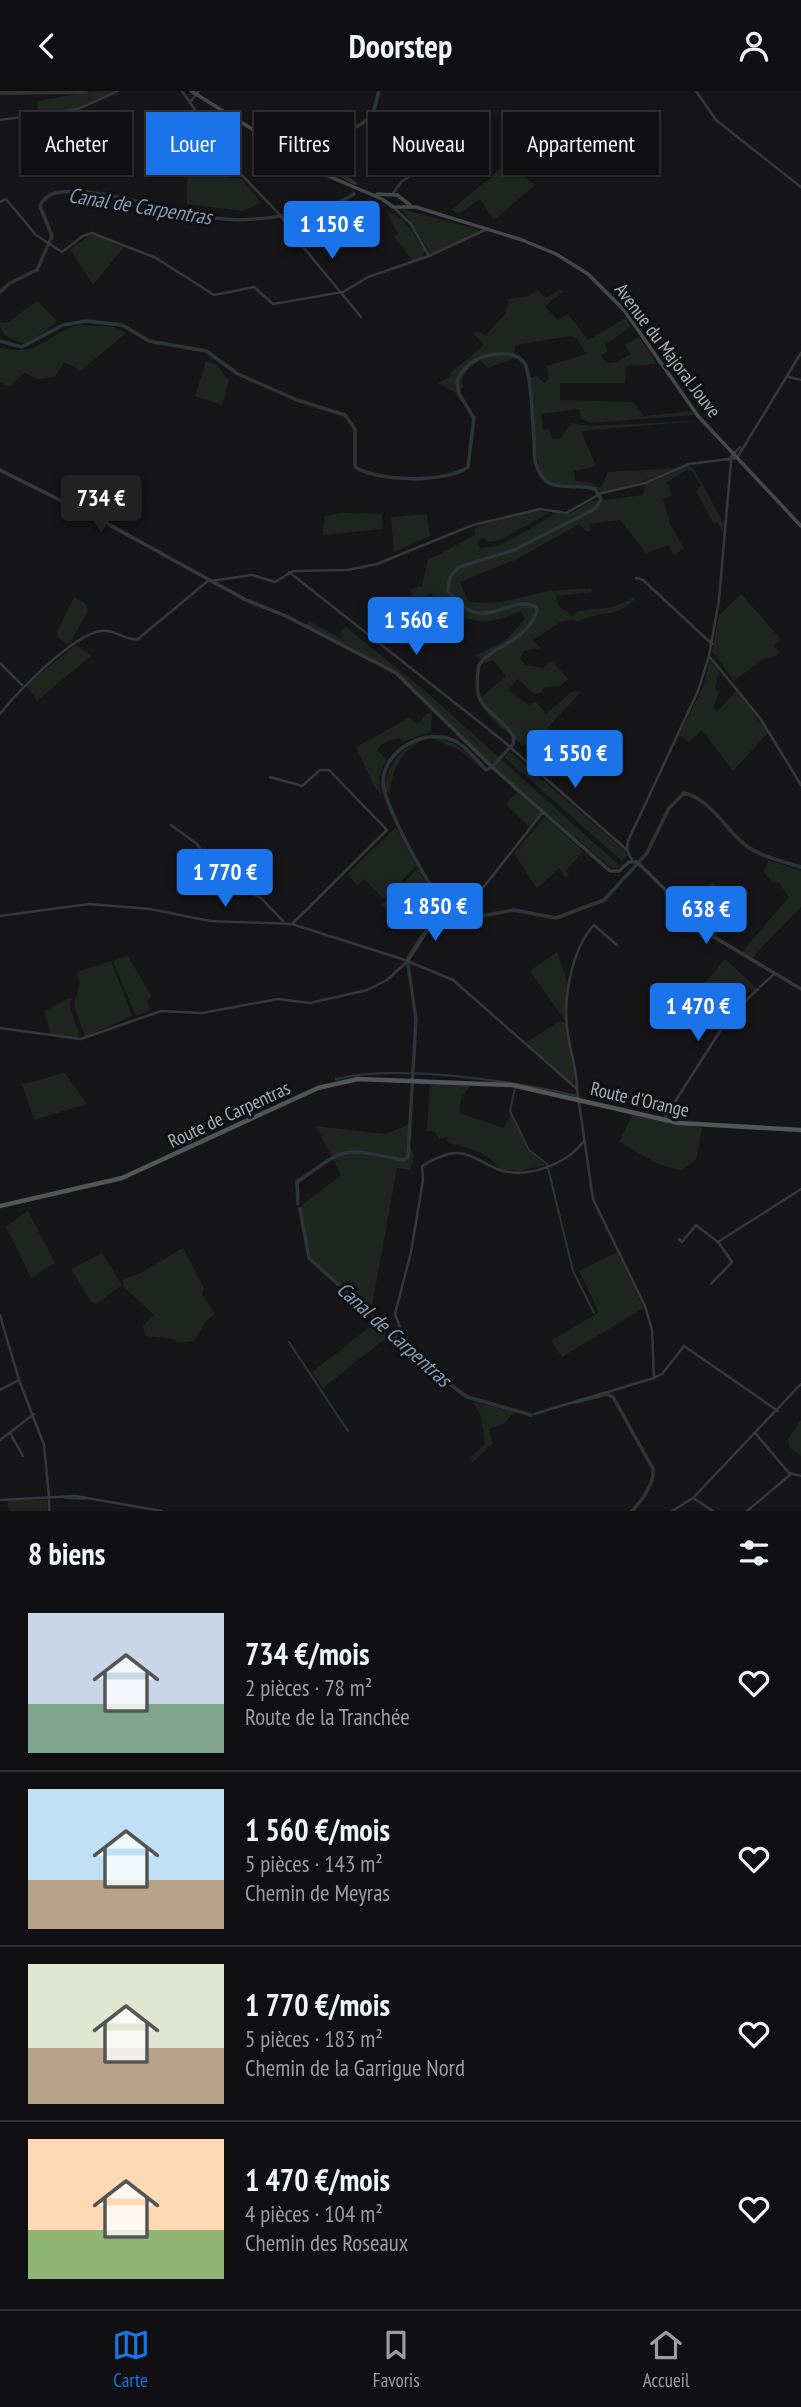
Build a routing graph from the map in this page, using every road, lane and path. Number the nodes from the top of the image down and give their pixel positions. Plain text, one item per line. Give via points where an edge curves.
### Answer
1 (118, 91) edge
2 (182, 91) edge
3 (191, 91) edge
4 (696, 91) edge
5 (199, 93) edge
6 (191, 101) junction
7 (0, 120) edge
8 (412, 175) edge
9 (398, 185) junction
10 (801, 187) edge
11 (368, 193) junction
12 (391, 195) junction
13 (400, 197) junction
14 (0, 202) edge
15 (388, 202) junction
16 (399, 206) junction
17 (393, 207) junction
18 (415, 207) junction
19 (401, 216) junction
20 (487, 229) junction
21 (429, 256) junction
22 (343, 292) junction
23 (361, 317) dead end
24 (801, 353) edge
25 (789, 377) junction
26 (801, 380) edge
27 (742, 445) junction
28 (732, 452) junction
29 (737, 457) junction
30 (729, 460) junction
31 (0, 470) edge
32 (801, 526) edge
33 (289, 572) junction
34 (636, 578) dead end
35 (210, 580) junction
36 (712, 644) junction
37 (709, 656) junction
38 (0, 663) edge
39 (22, 685) junction
40 (0, 714) edge
41 (270, 777) dead end
42 (801, 785) edge
43 (544, 813) junction
44 (172, 825) dead end
45 (626, 850) junction
46 (636, 862) junction
47 (0, 916) edge
48 (284, 922) junction
49 (292, 924) junction
50 (617, 945) dead end
51 (408, 961) junction
52 (774, 974) junction
53 (801, 989) edge
54 (0, 1028) edge
55 (474, 1083) joint
56 (577, 1090) junction
57 (581, 1100) junction
58 (664, 1119) junction
59 (801, 1130) edge
60 (584, 1141) junction
61 (801, 1189) edge
62 (0, 1206) edge
63 (679, 1239) dead end
64 (718, 1242) junction
65 (711, 1284) dead end
66 (0, 1315) edge
67 (401, 1330) dead end
68 (653, 1379) junction
69 (19, 1380) junction
70 (801, 1384) edge
71 (0, 1392) edge
72 (778, 1411) junction
73 (34, 1414) junction
74 (534, 1414) dead end
75 (9, 1433) junction
76 (755, 1433) junction
77 (0, 1440) edge
78 (23, 1456) dead end
79 (792, 1475) junction
80 (801, 1476) edge
81 (49, 1497) junction
82 (693, 1498) junction
83 (0, 1500) edge
84 (140, 1509) edge
85 (49, 1511) edge
86 (162, 1511) edge
87 (672, 1511) edge
88 (713, 1511) edge
89 (747, 1511) edge

1 - 7 street via 78,109
2 - 6 street
3 - 5 main road, Avenue du Majoral Jouve
4 - 10 street via 716,120
5 - 6 street
5 - 11 main road, Avenue du Majoral Jouve via 326,174
6 - 22 street via 237,170
8 - 9 street
9 - 12 street
9 - 13 street
11 - 12 main road, Avenue du Majoral Jouve
11 - 15 main road, Avenue du Majoral Jouve
12 - 13 main road, Avenue du Majoral Jouve
12 - 15 main road
13 - 16 main road
13 - 18 main road, Avenue du Majoral Jouve
14 - 22 street via 6,199 36,235 62,252 83,236 99,235 175,268 214,295 254,287 277,304
15 - 17 main road, Avenue du Majoral Jouve
16 - 17 main road, Avenue du Majoral Jouve
16 - 18 main road, Avenue du Majoral Jouve
16 - 19 street
17 - 19 street
18 - 20 main road, Avenue du Majoral Jouve
19 - 21 street via 413,227
20 - 21 street
20 - 28 main road, Avenue du Majoral Jouve via 549,251 596,282 624,310 690,405
21 - 22 street via 368,277
22 - 23 street
24 - 25 street
25 - 26 street
25 - 27 street
27 - 28 street
27 - 29 street
28 - 29 main road, Avenue du Majoral Jouve
28 - 30 street
29 - 30 street
29 - 32 main road, Avenue du Majoral Jouve
30 - 33 street via 689,464 645,484 600,494 566,513 540,509 473,525 377,564
30 - 36 street
31 - 35 street
33 - 35 street via 275,582 252,576
33 - 45 street via 509,748
34 - 36 street
35 - 39 street via 144,636 135,640 107,631 93,633
35 - 43 street via 396,673
36 - 37 street
37 - 42 street via 760,718
37 - 45 street via 698,691
38 - 39 street
39 - 40 street
41 - 49 street via 302,786 320,770 329,769 387,830
43 - 46 street via 610,871
43 - 51 street via 478,894 471,899 457,897 444,907
44 - 48 street via 200,846 221,880 261,898
45 - 46 street
46 - 52 street via 707,931
47 - 48 street via 89,904 150,909 210,921
48 - 49 street
49 - 51 street
50 - 56 street via 594,925 576,958 568,993 567,1033
51 - 54 street via 378,985 316,1002 278,999 202,1013 161,1011 81,1039
51 - 56 street via 458,984
52 - 53 street
52 - 58 street via 729,1017
55 - 57 main road, Route d'Orange via 528,1087
55 - 62 main road, Route de Carpentras via 378,1079 327,1085 122,1178
56 - 57 street
57 - 58 main road, Route d'Orange
57 - 60 street
58 - 59 main road, Route d'Orange via 699,1126
60 - 67 street via 545,1168 516,1174 460,1153 422,1166 411,1252 395,1314
60 - 68 street via 593,1199 651,1326
61 - 64 street
63 - 64 street via 682,1242 696,1225
64 - 65 street via 732,1262
66 - 69 street
68 - 72 street via 684,1346
68 - 74 street
69 - 71 street
69 - 73 street
70 - 72 street
72 - 76 street
73 - 75 street
73 - 81 street via 44,1445
75 - 77 street
75 - 78 street
76 - 79 street
76 - 82 street
79 - 80 street
79 - 89 street
81 - 83 street
81 - 84 street via 75,1496
81 - 85 street
82 - 87 street
82 - 88 street
84 - 86 street

